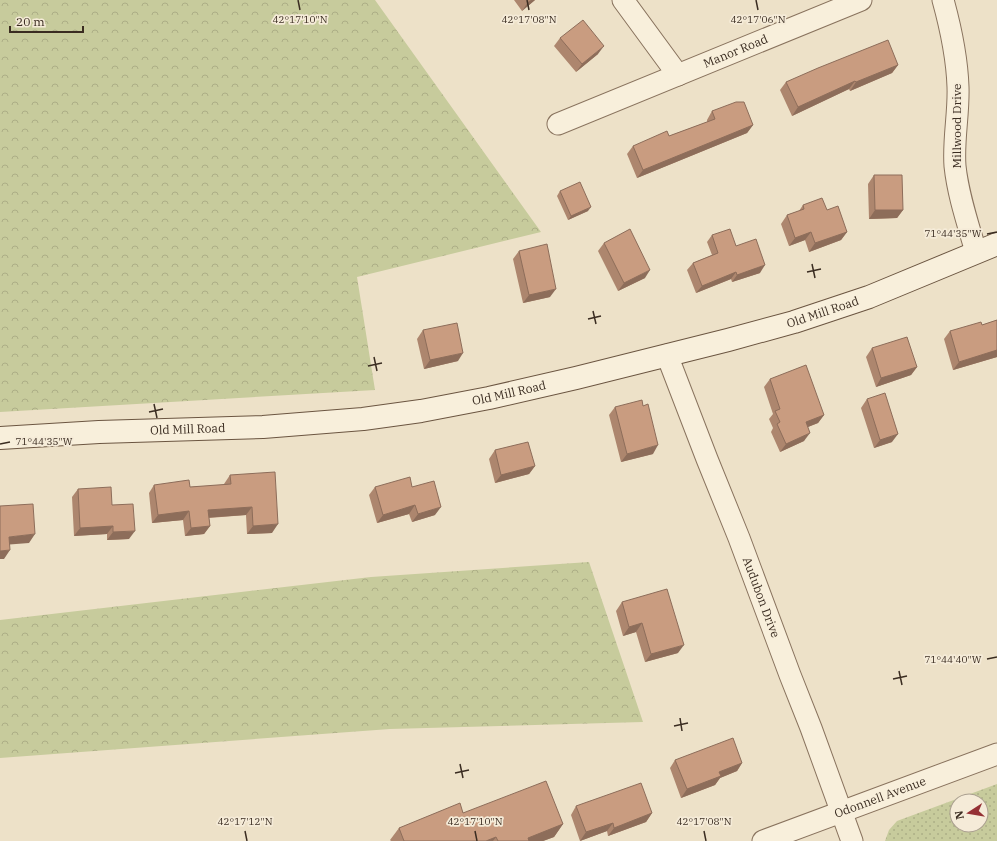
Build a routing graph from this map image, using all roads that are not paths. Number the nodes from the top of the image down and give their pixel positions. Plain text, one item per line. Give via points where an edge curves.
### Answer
1 (623, 0) edge
2 (860, 0) edge
3 (943, 0) edge
4 (678, 75) junction
5 (558, 124) dead end
6 (997, 244) edge
7 (976, 252) junction
8 (667, 355) junction
9 (0, 438) edge
10 (997, 754) edge
11 (841, 812) junction
12 (763, 841) edge
13 (852, 841) edge

1 - 4 street
2 - 4 street, Manor Road
3 - 7 street, Millwood Drive via 953,37 958,87 955,166 960,195
4 - 5 street, Manor Road
6 - 7 main road, Old Mill Road
7 - 8 main road, Old Mill Road via 869,298 794,322
8 - 9 main road, Old Mill Road via 489,398 363,419 260,427
8 - 11 street, Audubon Drive via 739,538
10 - 11 street, Odonnell Avenue
11 - 12 street, Odonnell Avenue
11 - 13 street, Audubon Drive

